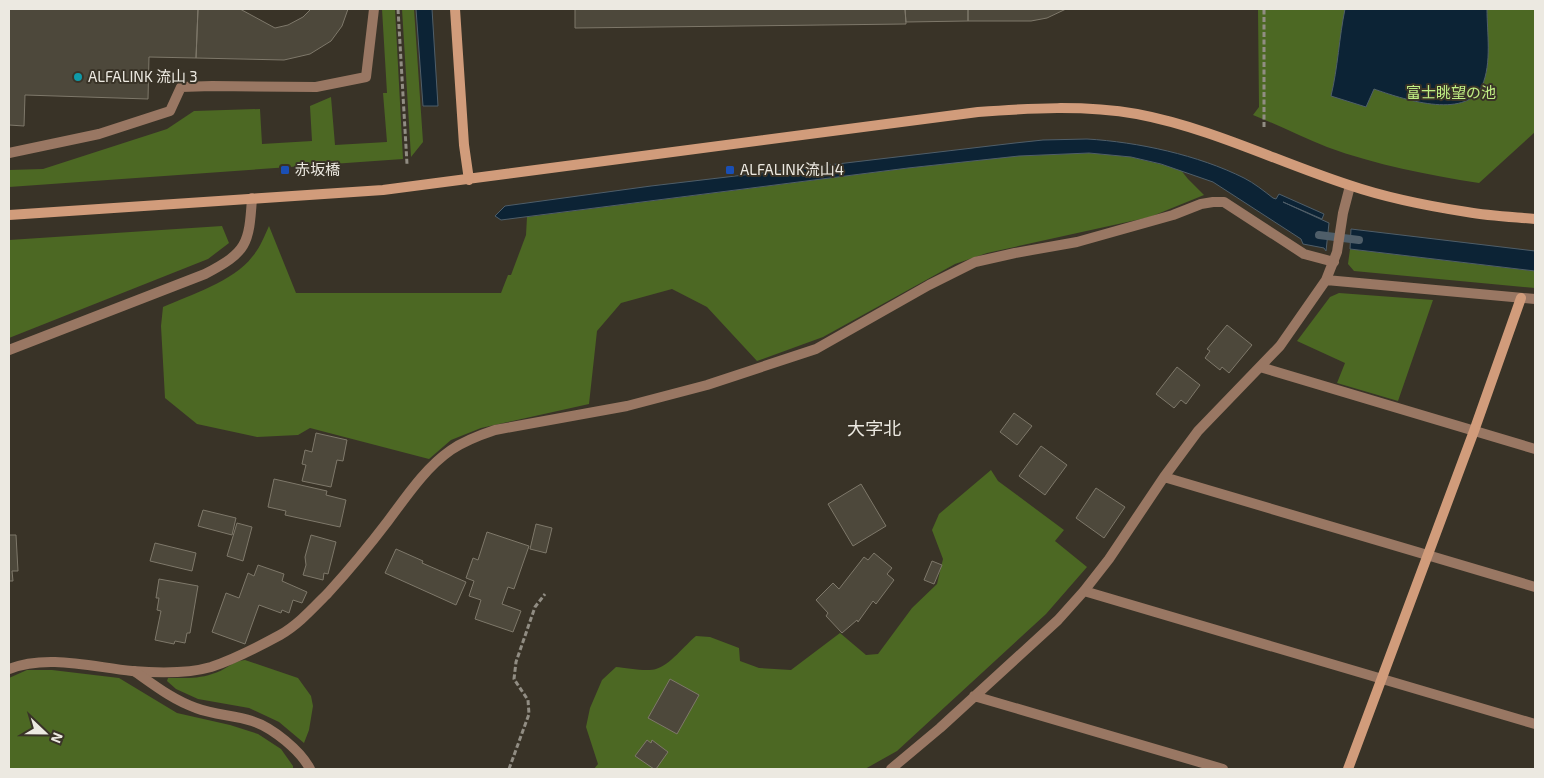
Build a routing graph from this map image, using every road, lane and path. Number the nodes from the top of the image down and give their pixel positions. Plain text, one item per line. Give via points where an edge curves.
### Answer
1 (374, 9) edge
2 (398, 9) edge
3 (455, 9) edge
4 (1264, 9) edge
5 (1264, 127) dead end
6 (9, 153) edge
7 (408, 164) dead end
8 (470, 180) junction
9 (1350, 186) junction
10 (252, 198) junction
11 (9, 215) edge
12 (1535, 219) edge
13 (1336, 257) junction
14 (1326, 280) junction
15 (1521, 298) junction
16 (1535, 300) edge
17 (9, 350) edge
18 (1260, 367) junction
19 (1474, 431) junction
20 (1535, 449) edge
21 (1164, 477) junction
22 (1427, 556) junction
23 (1535, 587) edge
24 (1084, 591) junction
25 (545, 594) dead end
26 (9, 669) edge
27 (134, 671) junction
28 (1381, 679) junction
29 (974, 696) junction
30 (1535, 724) edge
31 (310, 769) edge
32 (509, 769) edge
33 (891, 769) edge
34 (1223, 769) edge
35 (1348, 769) edge

1 - 6 street via 366,77 316,87 181,87 170,111 99,134
2 - 7 path
3 - 8 street via 464,145
4 - 5 path
8 - 9 street via 978,112 1051,107 1161,119 1222,137
8 - 10 street via 383,190
9 - 12 street via 1468,213
9 - 13 street
10 - 11 street
10 - 17 street via 251,221 244,246 224,264
13 - 14 street
13 - 27 street via 1304,254 1224,202 1213,202 1077,242 975,262 816,349 794,357 627,406 495,430 475,437 450,450 429,469 357,562 303,618 281,635 211,667 174,672
14 - 15 street
14 - 18 street via 1280,346
15 - 16 street
15 - 19 street
18 - 19 street
18 - 21 street via 1198,430
19 - 20 street
19 - 22 street
21 - 22 street
21 - 24 street via 1110,559
22 - 23 street
22 - 28 street
24 - 28 street
24 - 29 street via 1058,620
25 - 32 path via 535,607 516,662 514,679 528,700 529,714
26 - 27 street via 54,662
27 - 31 street via 166,694 197,709 254,721 280,737
28 - 30 street
28 - 35 street
29 - 33 street
29 - 34 street

